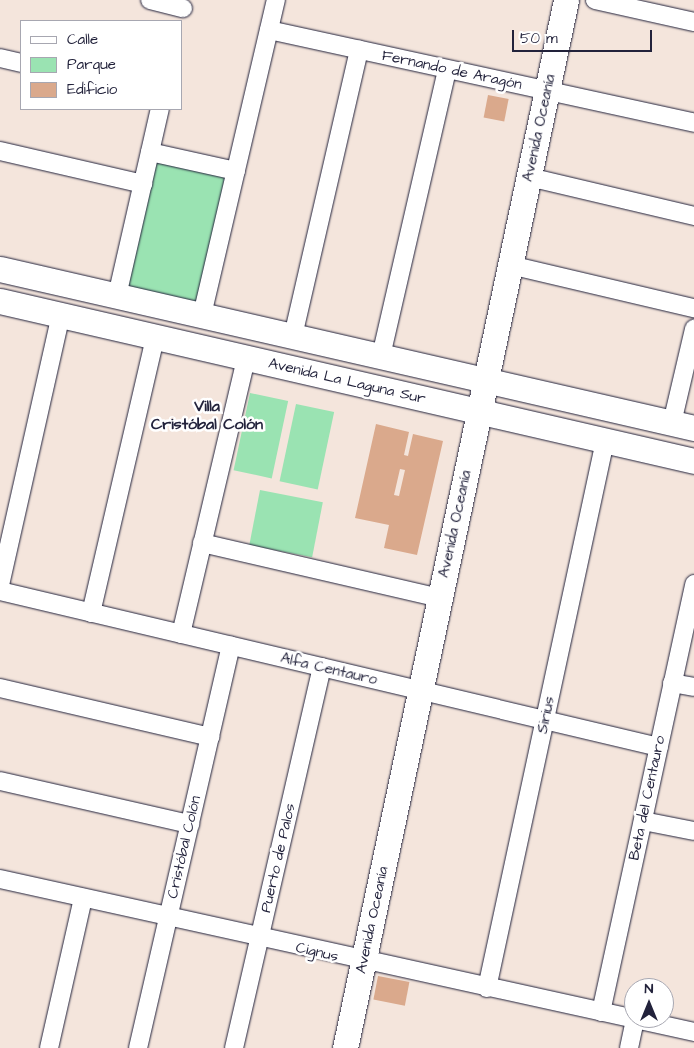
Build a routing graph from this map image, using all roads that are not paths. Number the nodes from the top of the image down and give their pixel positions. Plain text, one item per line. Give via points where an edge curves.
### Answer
1 (150, 0) edge
2 (276, 0) edge
3 (566, 0) edge
4 (595, 0) edge
5 (183, 10) edge
6 (694, 22) edge
7 (269, 30) junction
8 (360, 50) junction
9 (0, 58) edge
10 (20, 63) edge
11 (447, 69) junction
12 (547, 91) junction
13 (160, 110) edge
14 (694, 123) edge
15 (0, 151) edge
16 (150, 152) junction
17 (236, 171) junction
18 (529, 177) junction
19 (143, 184) junction
20 (694, 216) edge
21 (510, 265) junction
22 (0, 269) edge
23 (118, 296) junction
24 (0, 303) edge
25 (694, 308) edge
26 (61, 315) junction
27 (202, 316) junction
28 (694, 329) edge
29 (293, 336) junction
30 (155, 337) junction
31 (381, 356) junction
32 (246, 358) junction
33 (486, 380) junction
34 (479, 411) junction
35 (683, 426) edge
36 (605, 441) junction
37 (694, 461) edge
38 (202, 543) junction
39 (0, 585) edge
40 (694, 587) edge
41 (0, 591) edge
42 (440, 598) junction
43 (91, 613) junction
44 (181, 634) junction
45 (230, 646) junction
46 (322, 667) junction
47 (672, 683) junction
48 (694, 687) edge
49 (0, 688) edge
50 (420, 690) junction
51 (545, 720) junction
52 (210, 736) junction
53 (659, 747) junction
54 (0, 781) edge
55 (643, 821) junction
56 (190, 824) junction
57 (694, 831) edge
58 (0, 879) edge
59 (83, 898) junction
60 (168, 918) junction
61 (260, 938) junction
62 (363, 962) junction
63 (487, 988) junction
64 (601, 1012) junction
65 (624, 1017) edge
66 (633, 1028) edge
67 (674, 1028) edge
68 (694, 1032) edge
69 (49, 1048) edge
70 (138, 1048) edge
71 (234, 1048) edge
72 (345, 1048) edge
73 (629, 1048) edge

1 - 5 street
2 - 7 street
3 - 12 street, Avenida Oceanía
4 - 6 street
7 - 8 street, Fernando de Aragón
7 - 17 street
8 - 11 street, Fernando de Aragón
8 - 29 street
9 - 10 street
11 - 12 street, Fernando de Aragón
11 - 31 street
12 - 14 street, Fernando de Aragón
12 - 18 street, Avenida Oceanía
13 - 16 street
15 - 19 street
16 - 17 street
16 - 19 street
17 - 27 street
18 - 20 street
18 - 21 street, Avenida Oceanía
19 - 23 street
21 - 25 street
21 - 33 street, Avenida Oceanía
22 - 23 street, Avenida La Laguna Sur
23 - 27 street, Avenida La Laguna Sur
24 - 26 street, Avenida La Laguna Sur
26 - 30 street, Avenida La Laguna Sur
26 - 39 street
27 - 29 street, Avenida La Laguna Sur
28 - 35 street
29 - 31 street, Avenida La Laguna Sur
30 - 32 street, Avenida La Laguna Sur
30 - 43 street
31 - 33 street, Avenida La Laguna Sur
32 - 34 street, Avenida La Laguna Sur
32 - 38 street
33 - 34 street, Avenida Oceanía
33 - 35 street, Avenida La Laguna Sur
34 - 36 street, Avenida La Laguna Sur
34 - 42 street, Avenida Oceanía
36 - 37 street, Avenida La Laguna Sur
36 - 51 street, Sirius
38 - 42 street
38 - 44 street
40 - 47 street, Beta del Centauro
41 - 43 street, Alfa Centauro
42 - 50 street, Avenida Oceanía
43 - 44 street, Alfa Centauro
44 - 45 street, Alfa Centauro
45 - 46 street, Alfa Centauro
45 - 52 street, Cristóbal Colón
46 - 50 street, Alfa Centauro
46 - 61 street, Puerto de Palos
47 - 48 street
47 - 53 street, Beta del Centauro
49 - 52 street
50 - 51 street, Alfa Centauro
50 - 62 street, Avenida Oceanía
51 - 53 street, Alfa Centauro
51 - 63 street, Sirius
52 - 56 street, Cristóbal Colón
53 - 55 street, Beta del Centauro
54 - 56 street
55 - 57 street
55 - 64 street, Beta del Centauro
56 - 60 street, Cristóbal Colón
58 - 59 street, Cignus
59 - 60 street, Cignus
59 - 69 street
60 - 61 street, Cignus
60 - 70 street, Cristóbal Colón
61 - 62 street, Cignus
61 - 71 street, Puerto de Palos
62 - 63 street, Cignus
62 - 72 street, Avenida Oceanía
63 - 64 street, Cignus
64 - 65 street, Cignus
66 - 73 street
67 - 68 street, Cignus

